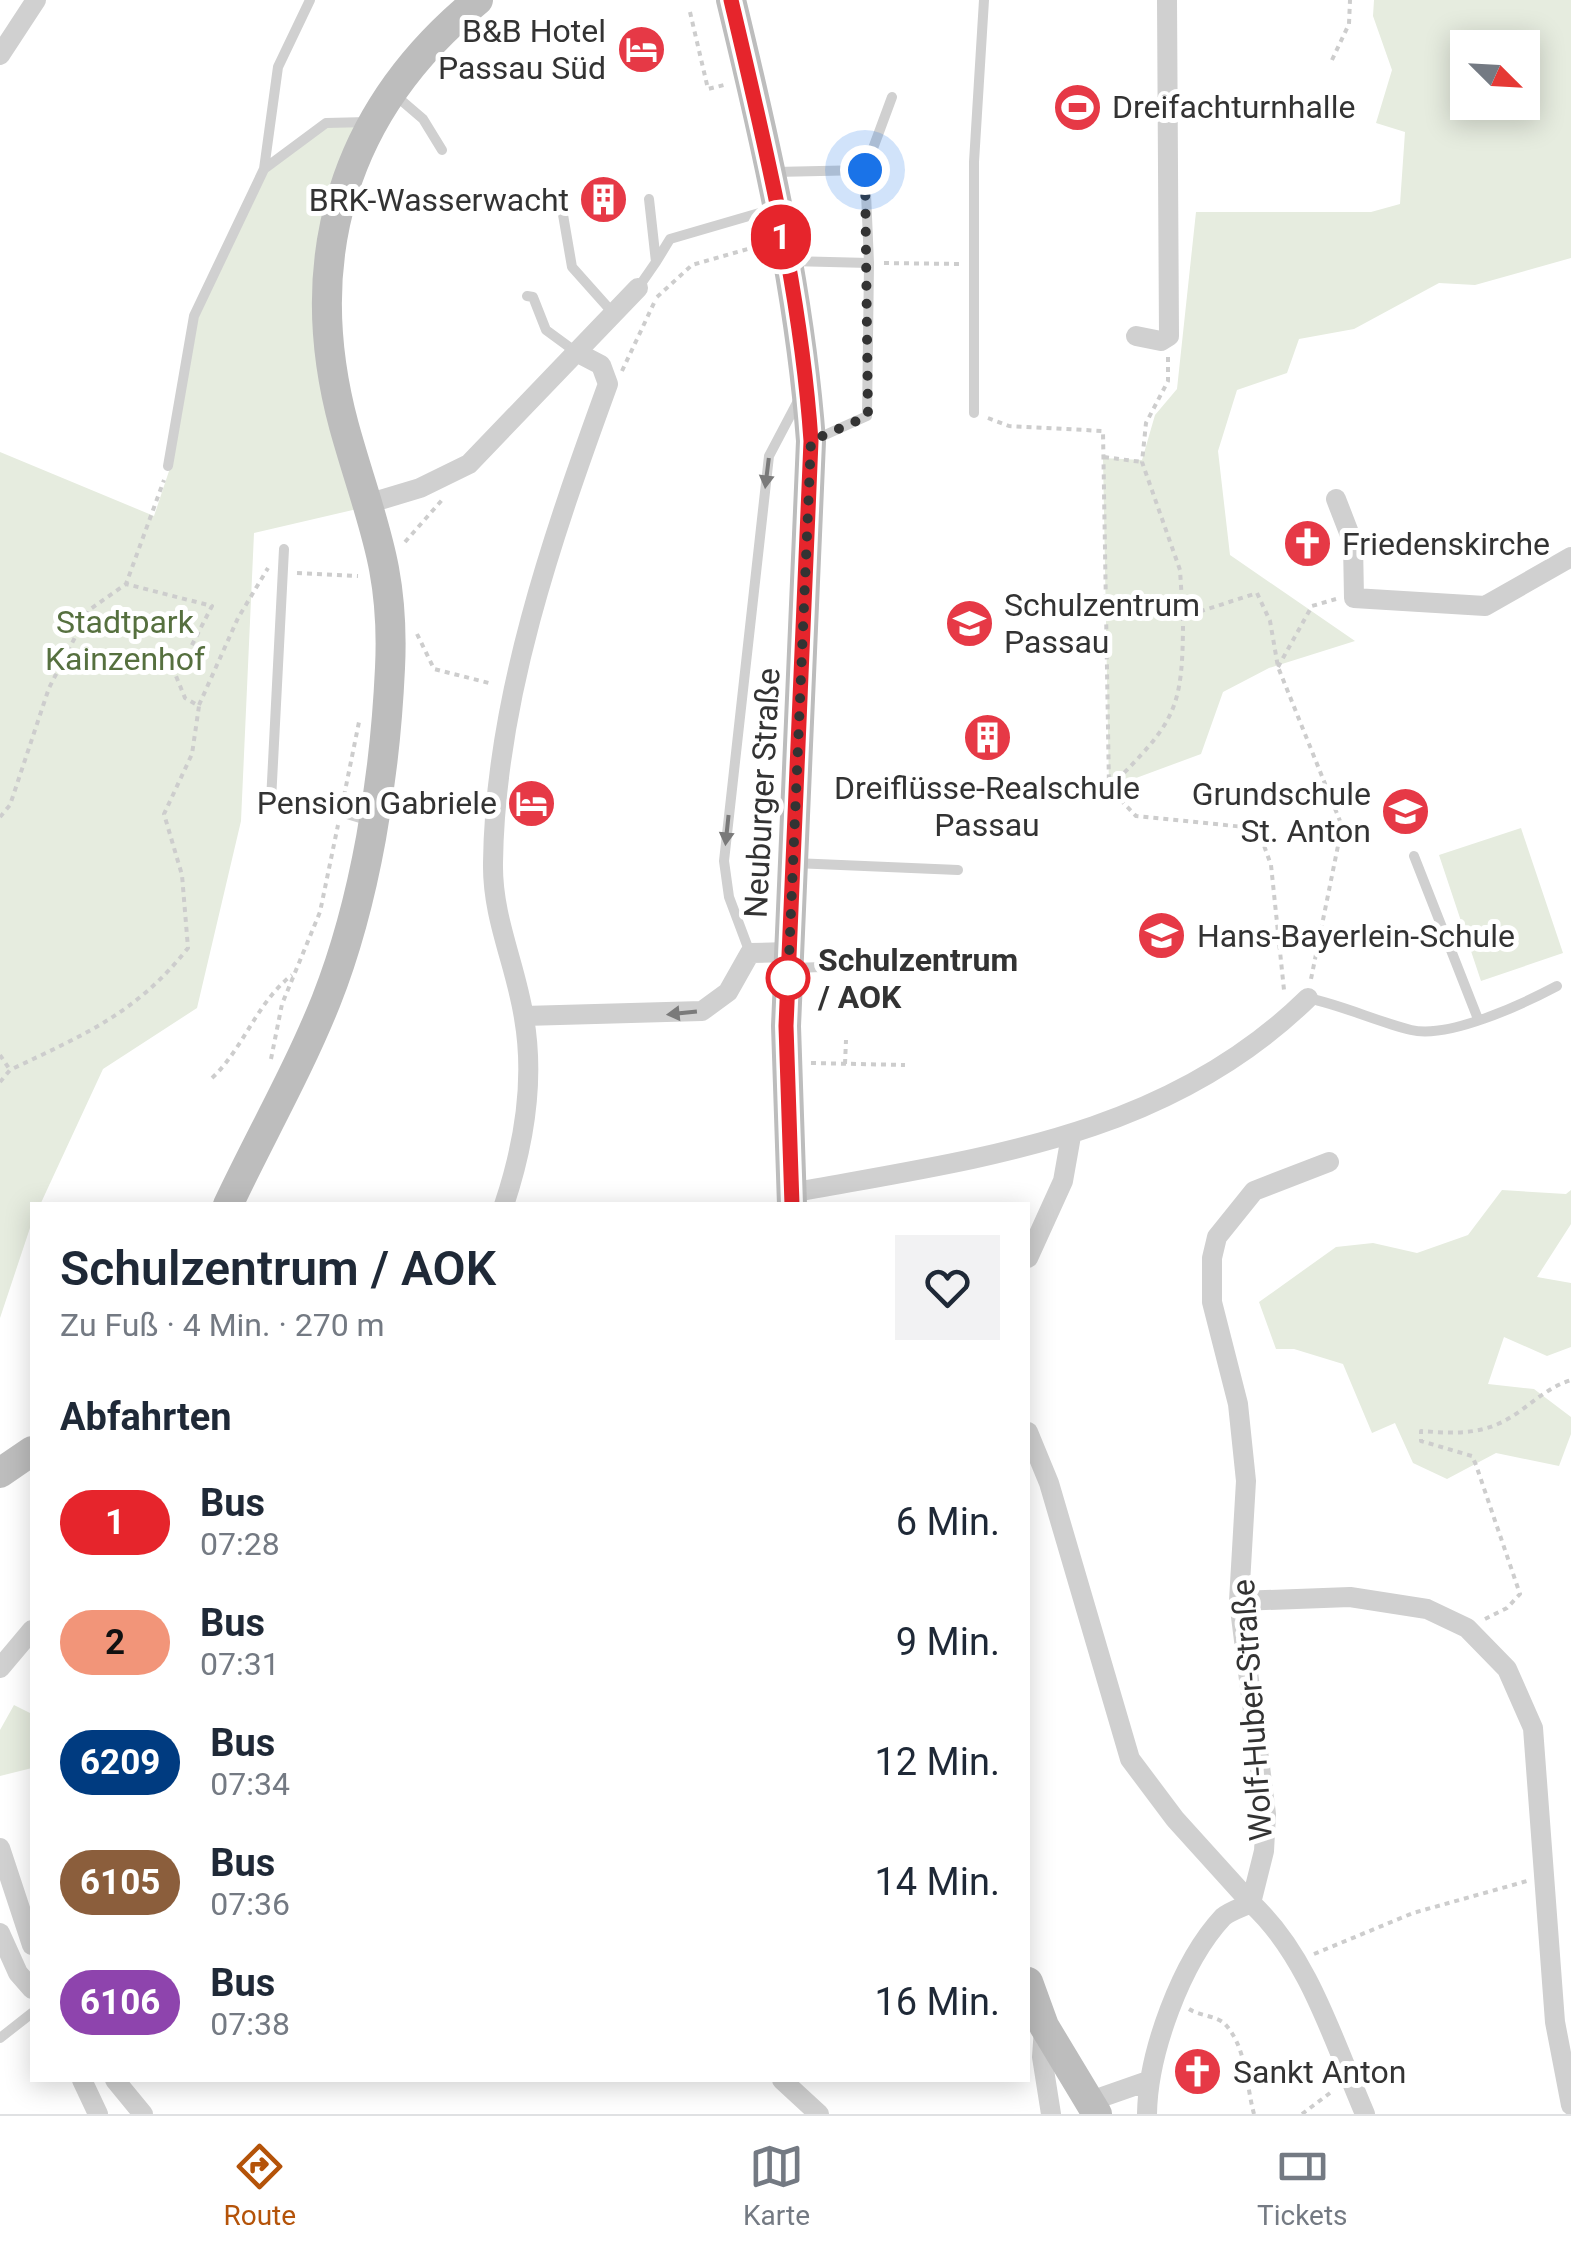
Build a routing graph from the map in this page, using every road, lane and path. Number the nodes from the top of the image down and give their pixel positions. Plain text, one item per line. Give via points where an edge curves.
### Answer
1 (36, 0) edge
2 (310, 0) edge
3 (478, 0) edge
4 (730, 0) edge
5 (984, 0) edge
6 (1167, 0) edge
7 (1350, 0) edge
8 (690, 12) dead end
9 (0, 55) edge
10 (1332, 60) dead end
11 (750, 80) junction
12 (391, 90) junction
13 (892, 97) dead end
14 (372, 122) junction
15 (442, 150) dead end
16 (264, 169) junction
17 (865, 170) junction
18 (769, 172) junction
19 (649, 199) dead end
20 (561, 203) dead end
21 (775, 208) junction
22 (784, 250) junction
23 (656, 262) junction
24 (869, 263) junction
25 (977, 264) junction
26 (646, 294) junction
27 (527, 296) dead end
28 (614, 313) junction
29 (1136, 336) dead end
30 (1169, 336) junction
31 (578, 353) junction
32 (608, 384) junction
33 (807, 384) junction
34 (974, 413) joint
35 (811, 441) junction
36 (1104, 457) junction
37 (1142, 462) junction
38 (468, 464) junction
39 (168, 466) joint
40 (1336, 500) dead end
41 (370, 503) junction
42 (284, 549) dead end
43 (384, 552) junction
44 (1571, 556) edge
45 (283, 570) junction
46 (126, 584) junction
47 (1354, 598) junction
48 (1183, 617) junction
49 (392, 618) junction
50 (1278, 667) junction
51 (499, 686) dead end
52 (362, 704) dead end
53 (199, 706) junction
54 (1109, 788) junction
55 (340, 813) junction
56 (0, 817) edge
57 (371, 822) junction
58 (1414, 856) dead end
59 (793, 863) junction
60 (958, 870) dead end
61 (750, 953) junction
62 (789, 960) junction
63 (849, 966) dead end
64 (292, 975) junction
65 (1558, 986) dead end
66 (1308, 998) junction
67 (1290, 1015) junction
68 (524, 1016) junction
69 (1478, 1018) junction
70 (275, 1026) dead end
71 (846, 1040) dead end
72 (0, 1054) edge
73 (806, 1063) dead end
74 (844, 1064) junction
75 (905, 1066) dead end
76 (10, 1070) junction
77 (212, 1078) dead end
78 (0, 1082) edge
79 (1072, 1136) junction
80 (1329, 1162) dead end
81 (792, 1199) edge
82 (229, 1202) edge
83 (505, 1202) edge
84 (1030, 1254) edge
85 (1571, 1380) edge
86 (1030, 1437) edge
87 (30, 1452) edge
88 (0, 1473) edge
89 (1239, 1602) junction
90 (1467, 1628) junction
91 (30, 1632) edge
92 (0, 1668) edge
93 (0, 1848) edge
94 (1545, 1876) junction
95 (1252, 1903) junction
96 (0, 1933) edge
97 (30, 1939) edge
98 (1294, 1962) junction
99 (30, 1987) edge
100 (1030, 1988) edge
101 (1178, 1993) junction
102 (30, 2016) edge
103 (1044, 2026) junction
104 (0, 2038) edge
105 (1350, 2079) junction
106 (1148, 2080) junction
107 (83, 2082) edge
108 (117, 2082) edge
109 (784, 2082) edge
110 (1571, 2105) edge
111 (1093, 2108) edge
112 (98, 2114) edge
113 (143, 2114) edge
114 (819, 2114) edge
115 (1051, 2114) edge
116 (1147, 2114) edge
117 (1254, 2114) edge
118 (1302, 2114) edge
119 (1365, 2114) edge

1 - 9 street
2 - 16 lane via 278,67
3 - 12 street
4 - 11 street, Neuburger Straße
5 - 25 lane via 974,162
6 - 30 street
7 - 10 path via 1349,24
8 - 11 path via 708,88
11 - 18 street, Neuburger Straße
12 - 14 street
12 - 15 lane
13 - 17 lane
14 - 16 lane via 326,123
14 - 41 street via 334,220 326,300 335,386
16 - 39 lane via 194,316
17 - 18 lane
17 - 24 lane
18 - 21 street, Neuburger Straße
19 - 23 lane
20 - 28 lane via 572,267
21 - 22 street, Neuburger Straße
21 - 23 lane via 670,239
22 - 24 lane
22 - 26 path via 692,265
22 - 33 street, Neuburger Straße
23 - 26 lane
24 - 25 path
24 - 35 lane via 868,416
25 - 34 lane
26 - 28 street
26 - 32 path via 628,366
27 - 31 lane via 533,296 546,330
28 - 31 street
29 - 30 street
30 - 37 path via 1168,382 1146,423
31 - 32 street via 601,365
31 - 38 street
32 - 68 street via 538,596 501,781 496,908
33 - 35 street, Neuburger Straße
33 -> 61 lane, Neuburger Straße via 769,456 724,861
34 - 36 path via 1008,426 1103,431
35 - 59 street, Neuburger Straße
36 - 37 path
36 - 54 path
37 - 48 path via 1180,570
38 - 41 street
38 - 43 path via 405,542
39 - 46 path
40 - 47 street via 1353,543
41 - 43 street
42 - 45 lane
43 - 45 path via 367,576
43 - 49 street
44 - 47 street via 1485,606
45 - 53 path via 266,568
45 - 55 lane via 271,801 304,801
46 - 53 path via 212,606 176,676 184,698
46 - 56 path via 89,610 48,688 10,805
47 - 50 path via 1312,606
48 - 50 path via 1258,593
48 - 54 path via 1183,681 1176,706
49 - 51 path via 418,634 434,669
49 - 57 street
50 - 66 path via 1342,826
52 - 55 path
53 - 76 path via 192,754 164,814 182,876 188,948 118,1018
54 - 67 path via 1136,816 1244,827 1262,840
55 - 57 lane
55 - 64 path via 320,912
57 - 82 street via 360,896 326,1001
58 - 69 lane
59 - 60 lane
59 - 62 street, Neuburger Straße
61 - 62 street
61 -> 68 street via 728,992 702,1011
62 - 63 lane
62 - 81 street, Neuburger Straße
64 - 70 path
64 - 77 path via 274,989
65 - 69 lane
66 - 67 street
66 - 69 lane via 1413,1030 1436,1032
67 - 79 street via 1257,1044 1147,1109
68 - 83 street via 524,1131
71 - 74 path
72 - 76 path
73 - 74 path
74 - 75 path
76 - 78 path
79 - 81 street
79 - 84 street via 1064,1181
80 - 89 street, Wolf-Huber-Straße via 1254,1192 1217,1237 1212,1258 1212,1302 1238,1404 1246,1481
85 - 90 path via 1500,1423 1472,1432 1420,1431 1420,1441 1472,1456 1520,1594
86 - 95 street via 1130,1759
87 - 88 street
89 - 90 street via 1350,1596 1427,1610
89 - 95 street, Wolf-Huber-Straße via 1266,1814
90 - 94 street via 1507,1670 1533,1728
91 - 92 street
93 - 97 street
94 - 98 path via 1413,1913
94 - 110 street via 1555,2022
95 - 98 street via 1278,1928
95 - 101 street via 1225,1915
96 - 99 street
98 - 105 street
100 - 103 street
101 - 106 street via 1162,2023
101 - 117 path via 1199,2016 1223,2021 1244,2061
102 - 104 lane
103 - 111 street
103 - 115 street
105 - 118 path
105 - 119 street
106 - 111 street
106 - 116 street
107 - 112 street
108 - 113 street
109 - 114 street

